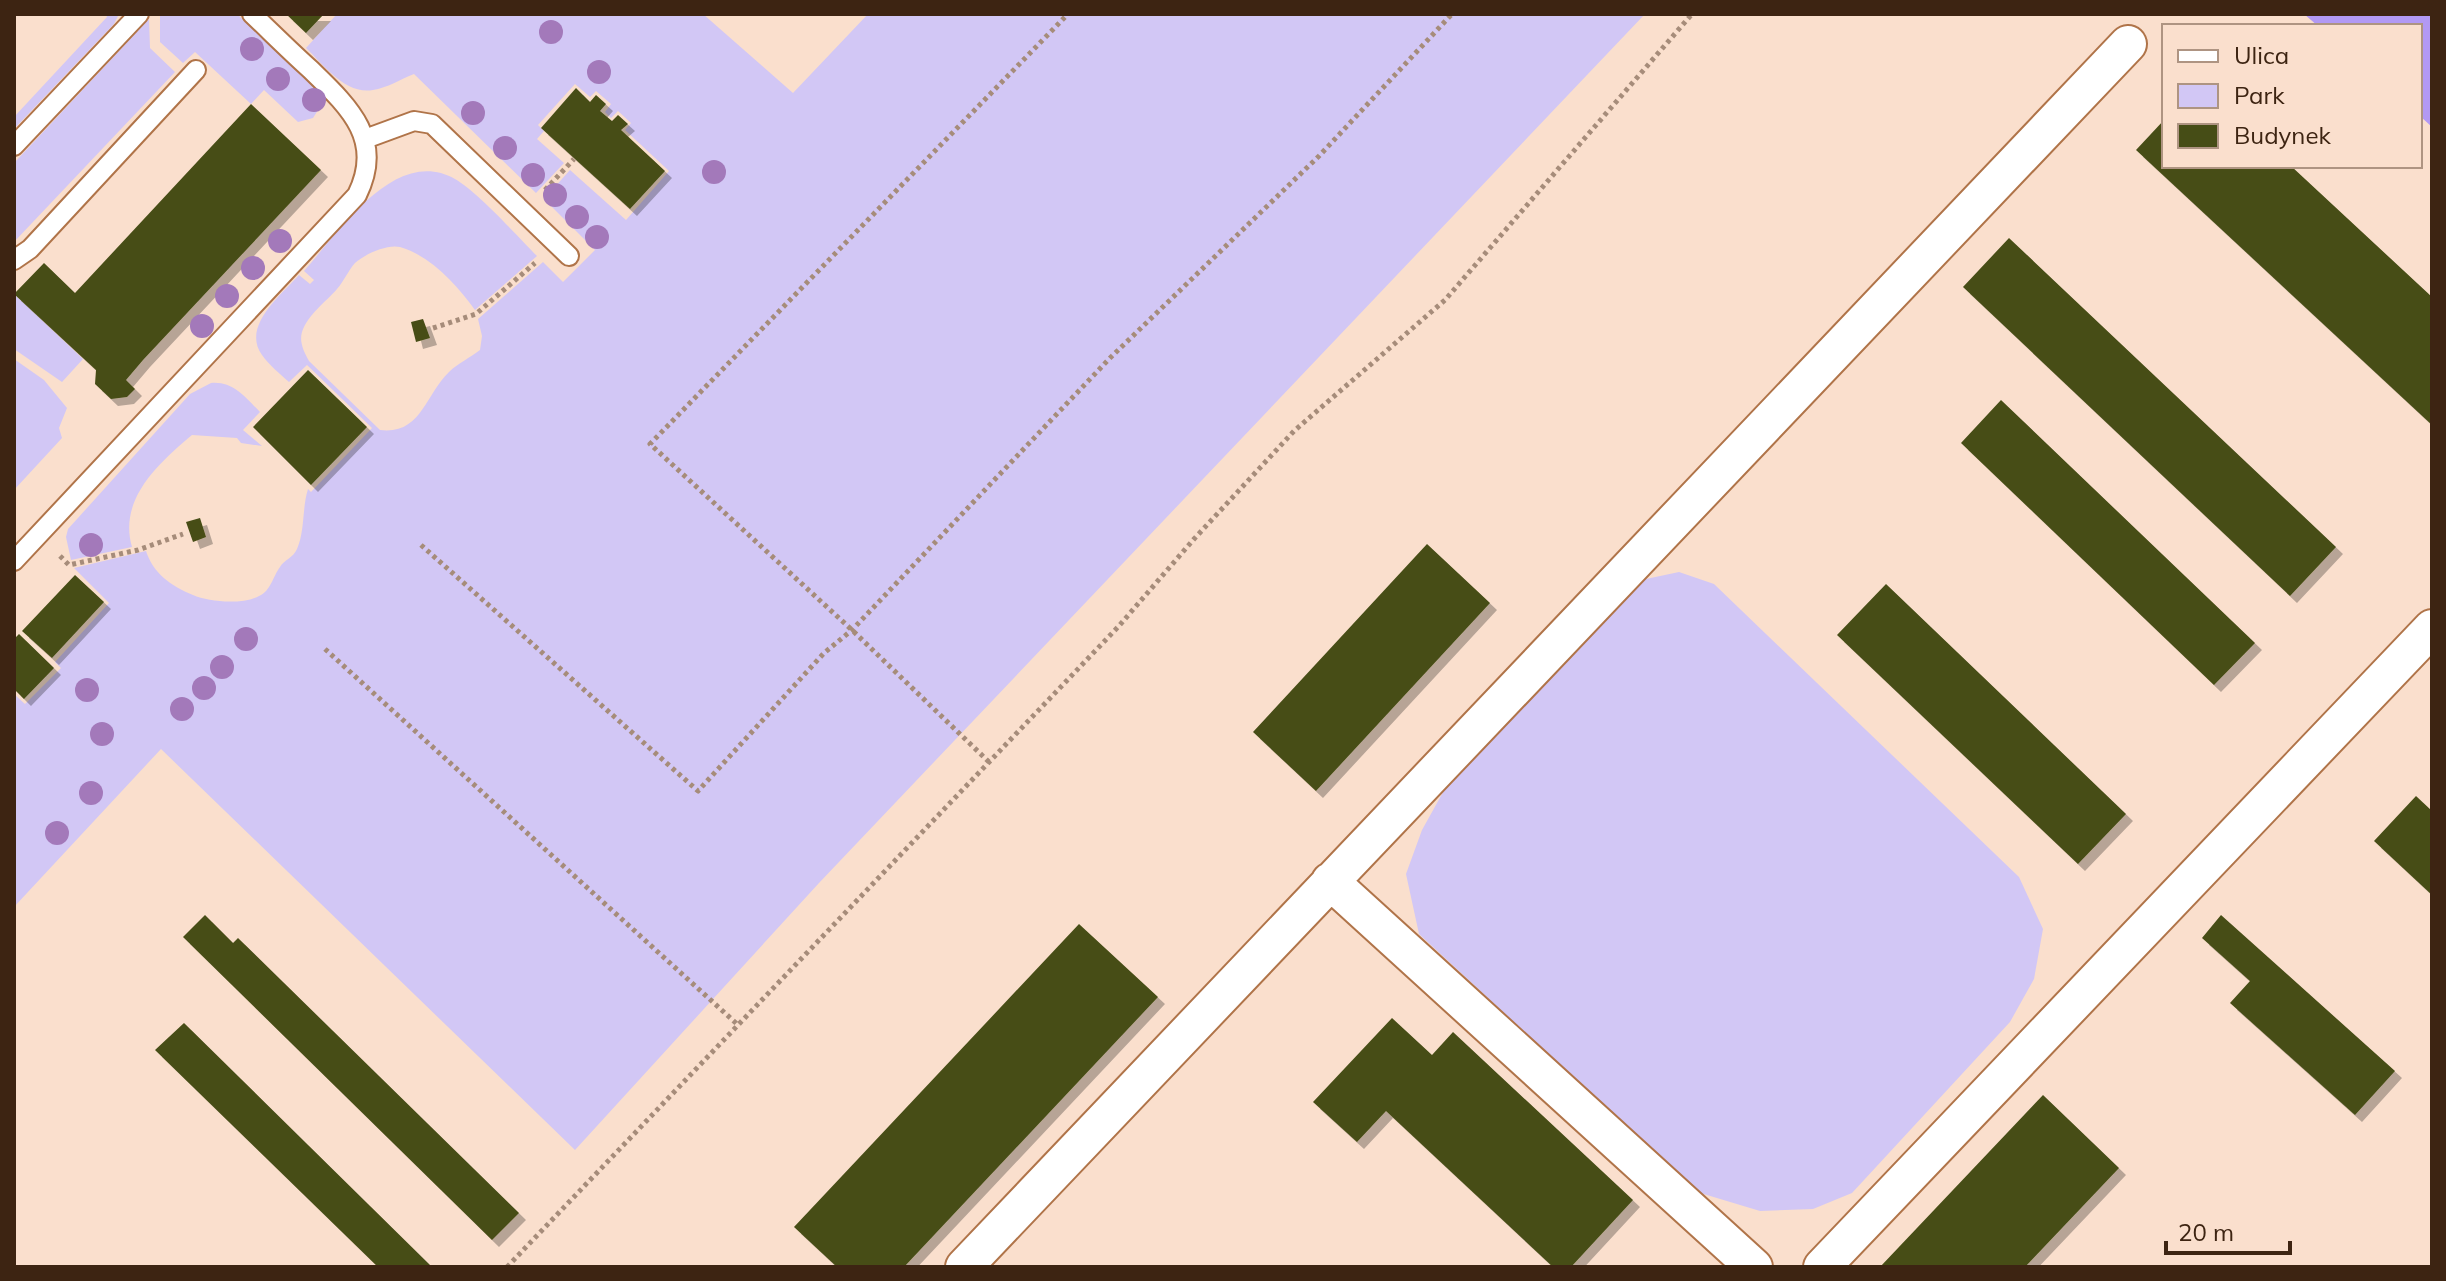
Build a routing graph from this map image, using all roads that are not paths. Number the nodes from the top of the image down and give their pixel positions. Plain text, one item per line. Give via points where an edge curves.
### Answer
1 (139, 14) edge
2 (252, 14) edge
3 (2128, 44) dead end
4 (196, 70) dead end
5 (365, 139) junction
6 (14, 146) edge
7 (563, 250) road end
8 (14, 260) edge
9 (14, 561) edge
10 (2432, 628) edge
11 (1330, 881) junction
12 (964, 1267) edge
13 (1754, 1267) edge
14 (1822, 1267) edge

1 - 6 lane
2 - 5 lane via 344,103
3 - 11 street
4 - 8 lane
5 - 7 lane via 414,121 432,124
5 - 9 lane via 365,180 357,195
10 - 14 street
11 - 12 street
11 - 13 street

